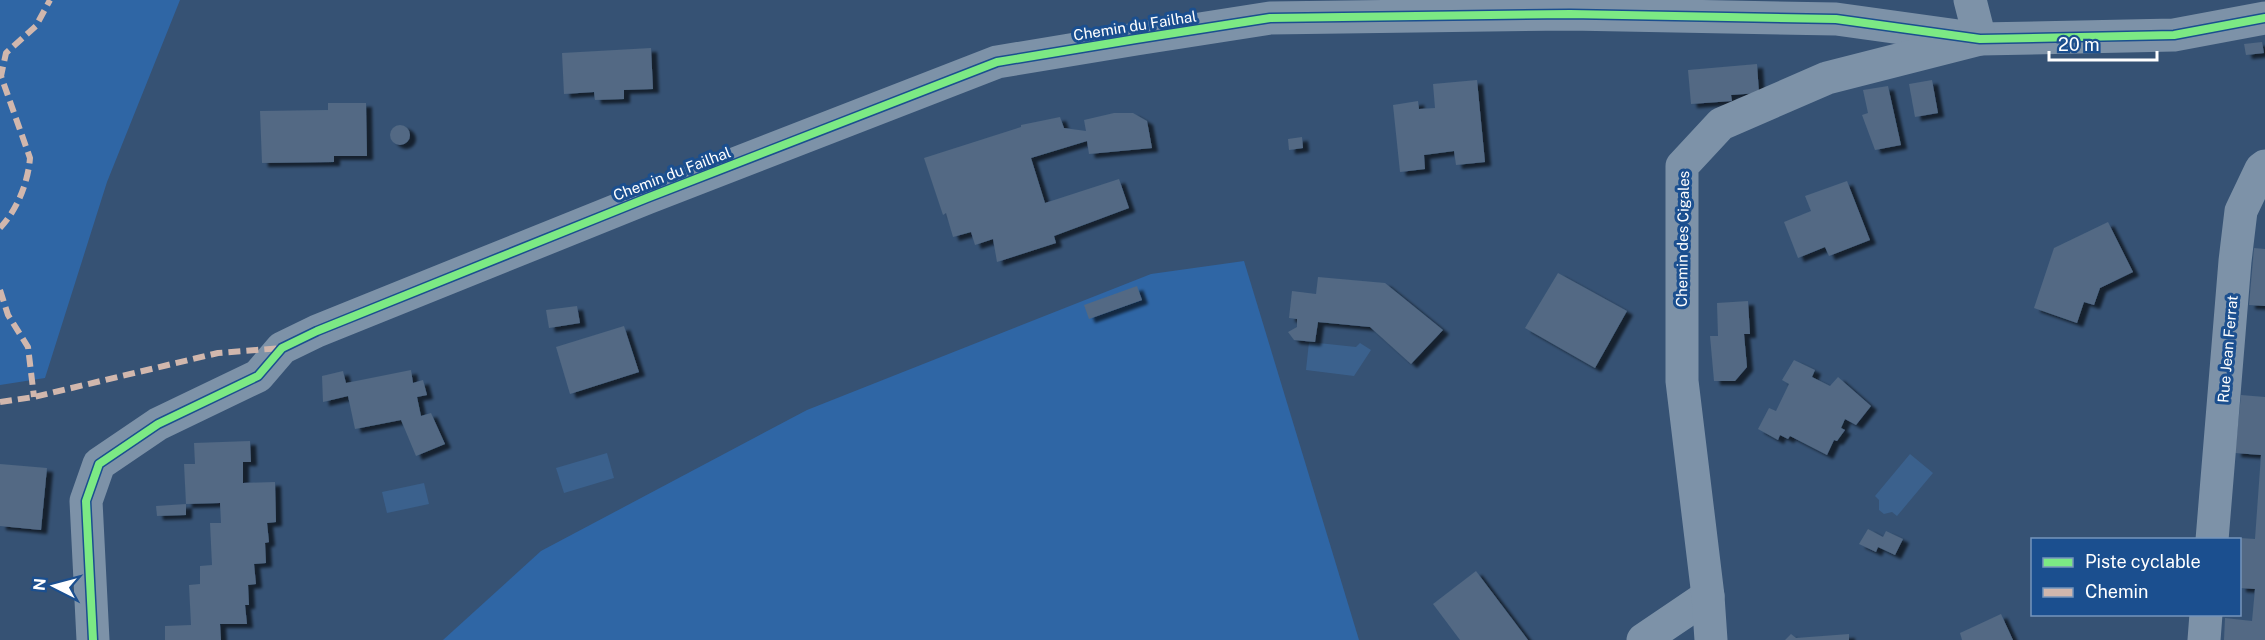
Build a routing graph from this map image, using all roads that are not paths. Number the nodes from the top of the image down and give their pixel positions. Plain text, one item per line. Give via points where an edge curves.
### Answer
1 (1970, 0) edge
2 (2265, 18) edge
3 (1980, 39) junction
4 (2265, 166) edge
5 (2212, 538) edge
6 (1708, 596) junction
7 (2206, 616) edge
8 (93, 640) edge
9 (1642, 640) edge
10 (1711, 640) edge
11 (2204, 640) edge

1 - 3 street
2 - 3 street, Chemin du Failhal via 2174,35
3 - 6 street, Chemin des Cigales via 1817,83 1721,124 1682,166 1682,381
3 - 8 street, Chemin du Failhal via 1836,19 1570,14 1270,18 997,62 317,331 282,348 258,376 158,424 99,464 86,501
4 - 5 street, Rue Jean Ferrat via 2241,212
6 - 9 street
6 - 10 street, Chemin des Cigales
7 - 11 street

